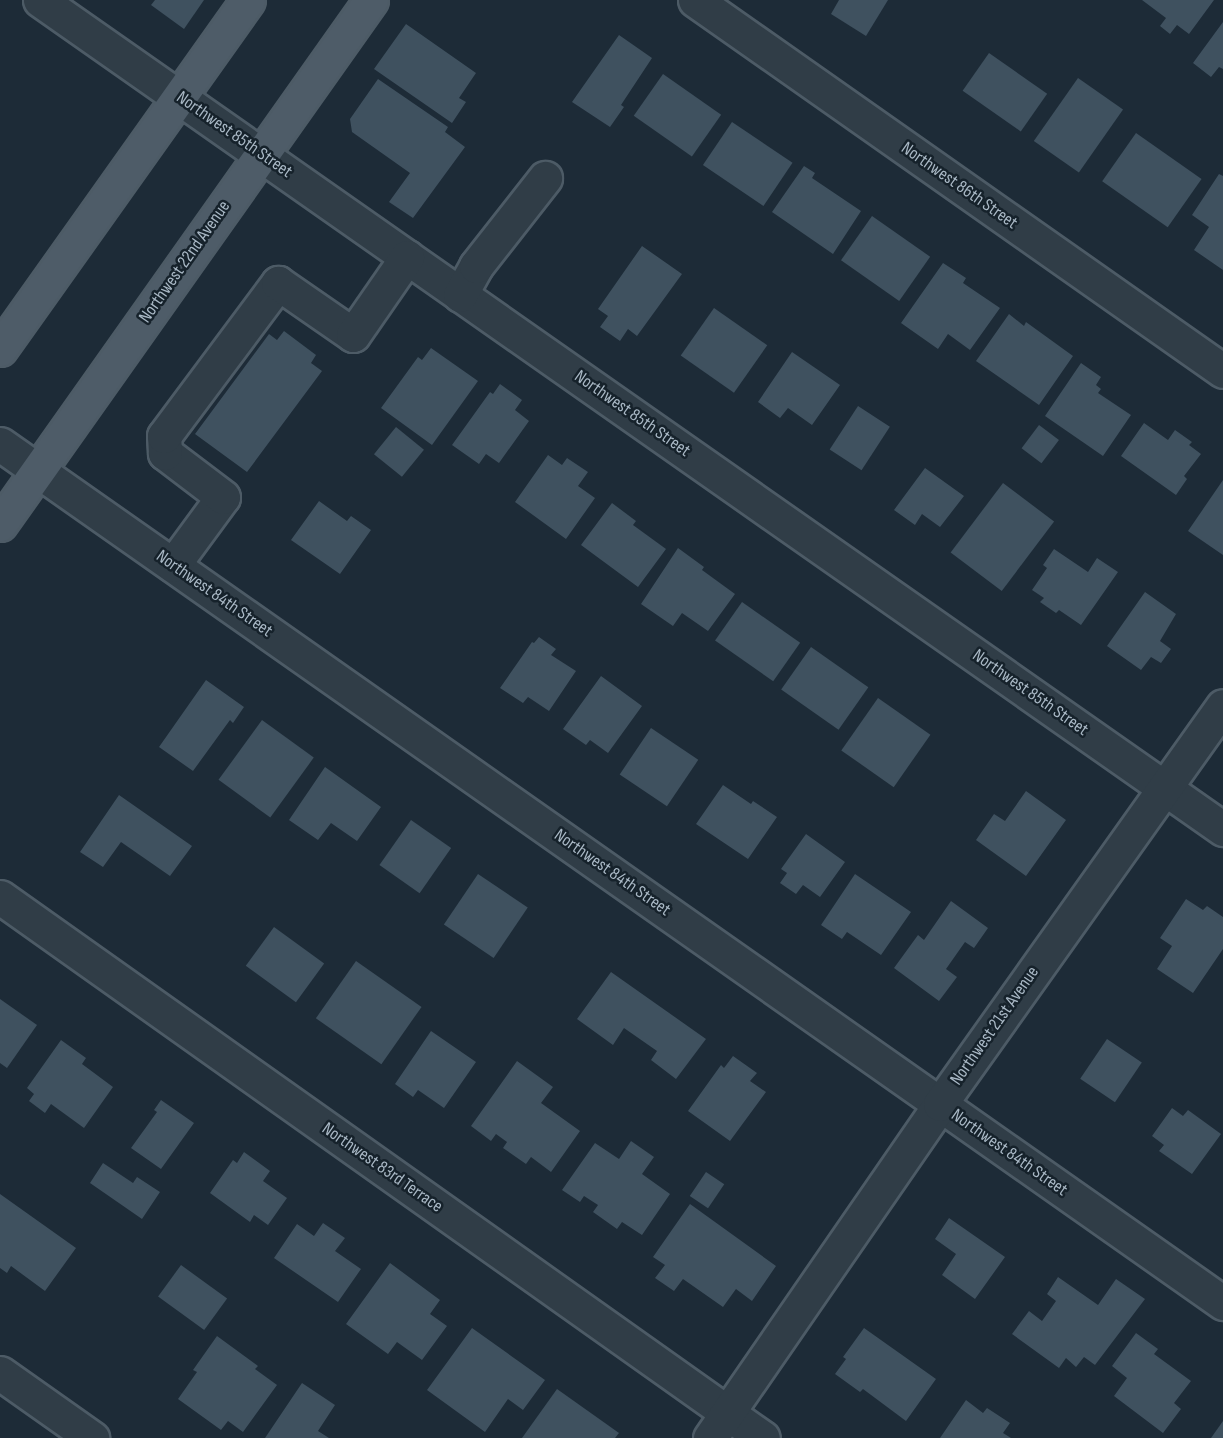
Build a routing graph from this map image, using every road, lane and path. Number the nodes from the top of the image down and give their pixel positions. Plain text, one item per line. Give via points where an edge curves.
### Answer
1 (40, 0) edge
2 (248, 0) edge
3 (371, 0) edge
4 (695, 0) edge
5 (178, 96) junction
6 (262, 154) junction
7 (545, 178) dead end
8 (407, 256) junction
9 (460, 295) junction
10 (0, 349) edge
11 (1223, 371) edge
12 (0, 444) edge
13 (38, 470) junction
14 (0, 524) edge
15 (173, 565) junction
16 (1223, 706) edge
17 (1165, 788) junction
18 (1223, 829) edge
19 (0, 897) edge
20 (940, 1104) junction
21 (1223, 1303) edge
22 (0, 1373) edge
23 (719, 1426) edge
24 (92, 1438) edge
25 (763, 1438) edge

1 - 5 street, Northwest 85th Street
2 - 5 main road
3 - 6 main road, Northwest 22nd Avenue
4 - 11 street, Northwest 86th Street
5 - 6 street, Northwest 85th Street
5 - 10 main road
6 - 8 street, Northwest 85th Street
6 - 13 main road, Northwest 22nd Avenue
7 - 9 street via 476,266
8 - 9 street, Northwest 85th Street
8 - 15 street via 353,335 278,283 164,436 165,453 223,497
9 - 17 street, Northwest 85th Street
12 - 13 street, Northwest 84th Street
13 - 14 main road, Northwest 22nd Avenue
13 - 15 street, Northwest 84th Street
15 - 20 street, Northwest 84th Street
16 - 17 street, Northwest 21st Avenue
17 - 18 street, Northwest 85th Street
17 - 20 street, Northwest 21st Avenue
19 - 23 street, Northwest 83rd Terrace
20 - 21 street, Northwest 84th Street
20 - 23 street, Northwest 21st Avenue
22 - 24 street
23 - 25 street, Northwest 83rd Terrace

